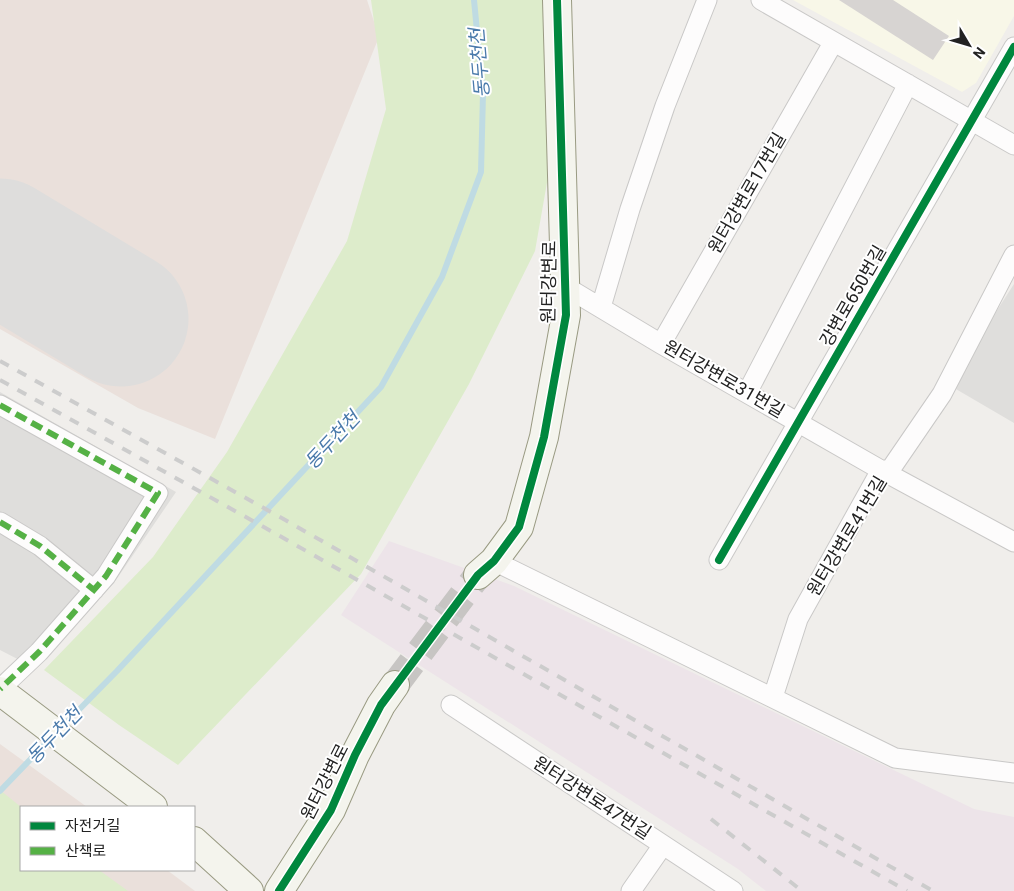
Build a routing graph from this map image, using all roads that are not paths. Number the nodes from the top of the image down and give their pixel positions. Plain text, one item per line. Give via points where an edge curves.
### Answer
1 (557, 0) edge
2 (707, 0) edge
3 (761, 0) edge
4 (833, 43) junction
5 (1014, 47) edge
6 (908, 84) junction
7 (972, 121) junction
8 (1014, 145) edge
9 (1014, 255) edge
10 (566, 287) junction
11 (601, 307) junction
12 (662, 344) junction
13 (747, 393) junction
14 (0, 404) edge
15 (798, 422) junction
16 (881, 470) junction
17 (0, 522) edge
18 (1014, 542) edge
19 (719, 560) dead end
20 (486, 568) joint
21 (94, 590) junction
22 (395, 685) tunnel mouth
23 (3, 693) edge
24 (773, 697) junction
25 (451, 706) dead end
26 (1014, 773) edge
27 (149, 804) edge
28 (195, 842) edge
29 (663, 845) junction
30 (249, 891) edge
31 (278, 891) edge
32 (631, 891) edge
33 (733, 891) edge

1 - 10 street, 원터강변로
2 - 11 street via 665,106
3 - 4 street
4 - 6 street
4 - 12 street, 원터강변로17번길
5 - 7 street, 강변로650번길
6 - 7 street
6 - 13 street
7 - 8 street
7 - 15 street, 강변로650번길
9 - 16 street, 원터강변로41번길 via 942,394 890,470
10 - 11 street, 원터강변로31번길
10 - 20 street, 원터강변로 via 566,315 544,437 519,526
11 - 12 street, 원터강변로31번길
12 - 13 street, 원터강변로31번길
13 - 15 street, 원터강변로31번길
14 - 21 street via 158,493
15 - 16 street, 원터강변로31번길
15 - 19 street, 강변로650번길
16 - 18 street, 원터강변로31번길
16 - 24 street, 원터강변로41번길 via 798,619
17 - 21 street via 40,546
20 - 24 street
21 - 23 street
22 - 31 street, 원터강변로 via 355,755 331,810
23 - 27 street
24 - 26 street via 895,758
25 - 29 street, 원터강변로47번길
28 - 30 street
29 - 32 street
29 - 33 street, 원터강변로47번길

